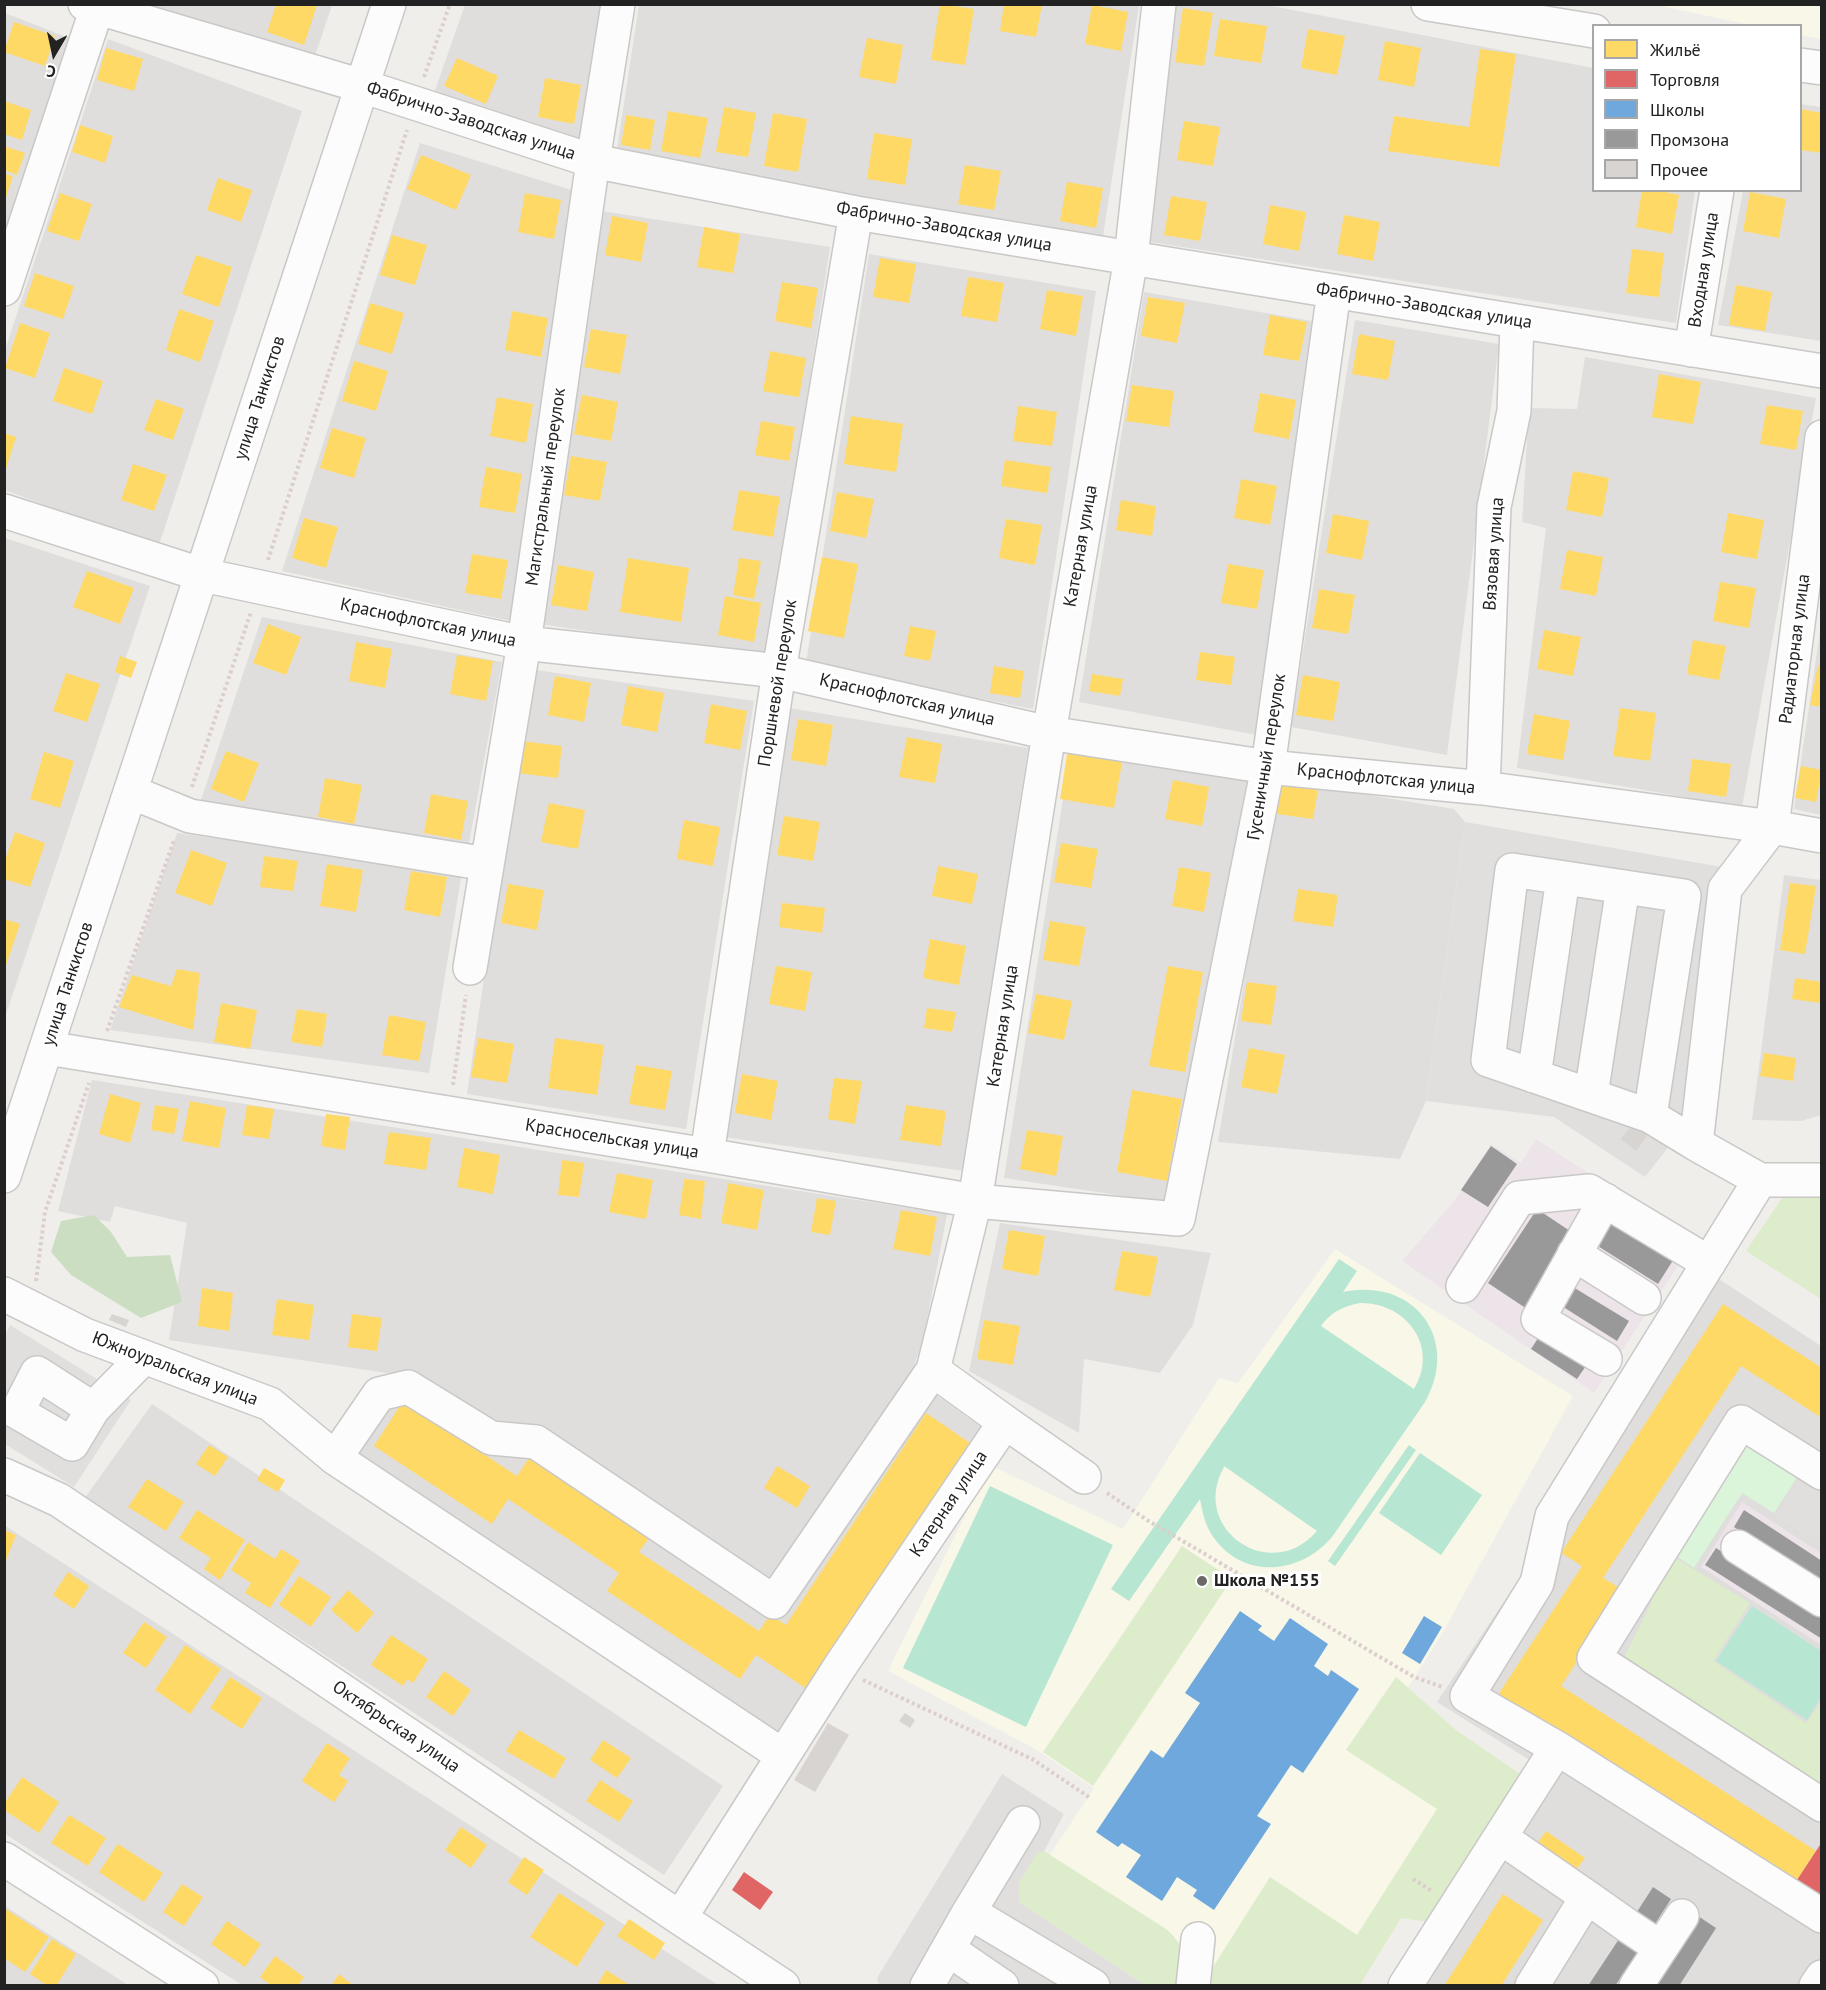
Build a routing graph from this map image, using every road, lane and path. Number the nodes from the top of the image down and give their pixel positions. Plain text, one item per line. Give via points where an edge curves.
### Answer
1 (389, 4) edge
2 (450, 4) edge
3 (618, 4) edge
4 (1159, 4) edge
5 (1428, 4) edge
6 (91, 6) edge
7 (1592, 31) edge
8 (1802, 65) edge
9 (1821, 68) edge
10 (362, 86) junction
11 (416, 103) junction
12 (593, 161) junction
13 (1717, 192) edge
14 (856, 213) junction
15 (1131, 258) junction
16 (4, 288) edge
17 (1334, 291) junction
18 (1517, 322) junction
19 (1691, 350) junction
20 (1821, 371) edge
21 (1821, 436) edge
22 (4, 511) edge
23 (203, 575) junction
24 (259, 587) junction
25 (524, 644) junction
26 (779, 671) junction
27 (1049, 733) junction
28 (1268, 767) junction
29 (1483, 788) junction
30 (131, 792) junction
31 (184, 813) junction
32 (1772, 826) junction
33 (1821, 836) edge
34 (487, 864) junction
35 (1563, 878) junction
36 (1623, 887) junction
37 (470, 968) joint
38 (47, 1047) junction
39 (98, 1056) junction
40 (1534, 1076) junction
41 (1591, 1095) junction
42 (449, 1113) junction
43 (1650, 1116) junction
44 (1696, 1144) junction
45 (707, 1155) junction
46 (4, 1176) edge
47 (1760, 1180) junction
48 (1821, 1180) edge
49 (1605, 1200) junction
50 (975, 1201) junction
51 (1178, 1219) joint
52 (1574, 1254) junction
53 (1709, 1263) junction
54 (1463, 1286) dead end
55 (1644, 1298) dead end
56 (18, 1301) edge
57 (144, 1357) junction
58 (1605, 1359) dead end
59 (933, 1370) junction
60 (93, 1409) dead end
61 (1005, 1422) junction
62 (335, 1458) junction
63 (1821, 1473) edge
64 (4, 1475) edge
65 (1084, 1477) joint
66 (1738, 1547) dead end
67 (1821, 1600) edge
68 (838, 1668) junction
69 (1467, 1696) junction
70 (1557, 1748) junction
71 (782, 1755) junction
72 (1089, 1797) dead end
73 (1821, 1805) edge
74 (1023, 1823) dead end
75 (1500, 1837) junction
76 (4, 1859) edge
77 (1587, 1897) junction
78 (969, 1912) junction
79 (1682, 1916) dead end
80 (1821, 1916) edge
81 (680, 1918) junction
82 (1198, 1939) dead end
83 (1661, 1948) junction
84 (948, 1949) junction
85 (1821, 1977) edge
86 (202, 1986) edge
87 (783, 1986) edge
88 (927, 1986) edge
89 (1002, 1986) edge
90 (1093, 1986) edge
91 (1193, 1986) edge
92 (1405, 1986) edge
93 (1533, 1986) edge
94 (1636, 1986) edge
95 (1816, 1986) edge

1 - 10 street, улица Танкистов
2 - 11 path
3 - 12 street, Магистральный переулок
4 - 15 street, Катерная улица
5 - 7 street
6 - 10 street, Фабрично-Заводская улица
6 - 16 street
8 - 9 street
10 - 11 street, Фабрично-Заводская улица
10 - 23 street, улица Танкистов
11 - 12 street, Фабрично-Заводская улица
11 - 24 path
12 - 14 street, Фабрично-Заводская улица
12 - 25 street, Магистральный переулок
13 - 19 street, Входная улица
14 - 15 street, Фабрично-Заводская улица
14 - 26 street, Поршневой переулок
15 - 17 street, Фабрично-Заводская улица
15 - 27 street, Катерная улица
17 - 18 street, Фабрично-Заводская улица
17 - 28 street, Гусеничный переулок
18 - 19 street, Фабрично-Заводская улица
18 - 29 street, Вязовая улица via 1514,411 1494,507
19 - 20 street, Фабрично-Заводская улица
21 - 32 street, Радиаторная улица
22 - 23 street, Краснофлотская улица
23 - 24 street, Краснофлотская улица
23 - 30 street, улица Танкистов
24 - 25 street, Краснофлотская улица
24 - 31 path
25 - 26 street, Краснофлотская улица
25 - 34 street, Магистральный переулок
26 - 27 street, Краснофлотская улица
26 - 45 street, Поршневой переулок
27 - 28 street, Краснофлотская улица
27 - 50 street, Катерная улица
28 - 29 street, Краснофлотская улица
28 - 51 street, Гусеничный переулок
29 - 32 street, Краснофлотская улица
30 - 31 street
30 - 38 street, улица Танкистов
31 - 34 street
31 - 39 path
32 - 33 street, Краснофлотская улица
32 - 44 street via 1725,889
34 - 37 street, Магистральный переулок
35 - 36 street
35 - 40 street
35 - 40 street via 1512,870 1488,1060
36 - 41 street
36 - 43 street via 1684,896
37 - 42 path
38 - 39 street, Красносельская улица
38 - 46 street, улица Танкистов
39 - 42 street, Красносельская улица
39 - 56 path
40 - 41 street
41 - 43 street
42 - 45 street, Красносельская улица
43 - 44 street
44 - 47 street
45 - 50 street, Красносельская улица
47 - 48 street
47 - 53 street
49 - 52 street
49 - 53 street
49 - 54 street via 1589,1191 1519,1198
50 - 51 street, Красносельская улица
50 - 59 street, Катерная улица
52 - 55 street
52 - 58 street via 1538,1319
53 - 69 street via 1552,1516 1537,1583
56 - 57 street, Южноуральская улица via 85,1335
57 - 60 street
57 - 62 street, Южноуральская улица via 270,1404
59 - 61 street
59 - 62 street via 774,1602 536,1442 490,1438 408,1387 379,1394
61 - 65 street
61 - 68 street, Катерная улица
62 - 71 street, Южноуральская улица
63 - 73 street via 1741,1422 1594,1658
64 - 81 street, Октябрьская улица via 59,1500
65 - 69 path via 1147,1520 1414,1677
66 - 67 street
68 - 71 street, Катерная улица
68 - 72 path via 1032,1759
69 - 70 street
70 - 75 street
70 - 80 street
71 - 81 street, Катерная улица
74 - 78 street
75 - 77 street
75 - 92 street
76 - 86 street
77 - 83 street
77 - 93 street
78 - 84 street
78 - 90 street
79 - 83 street
81 - 87 street, Октябрьская улица
82 - 91 street
83 - 94 street
84 - 88 street
84 - 89 street
85 - 95 street

